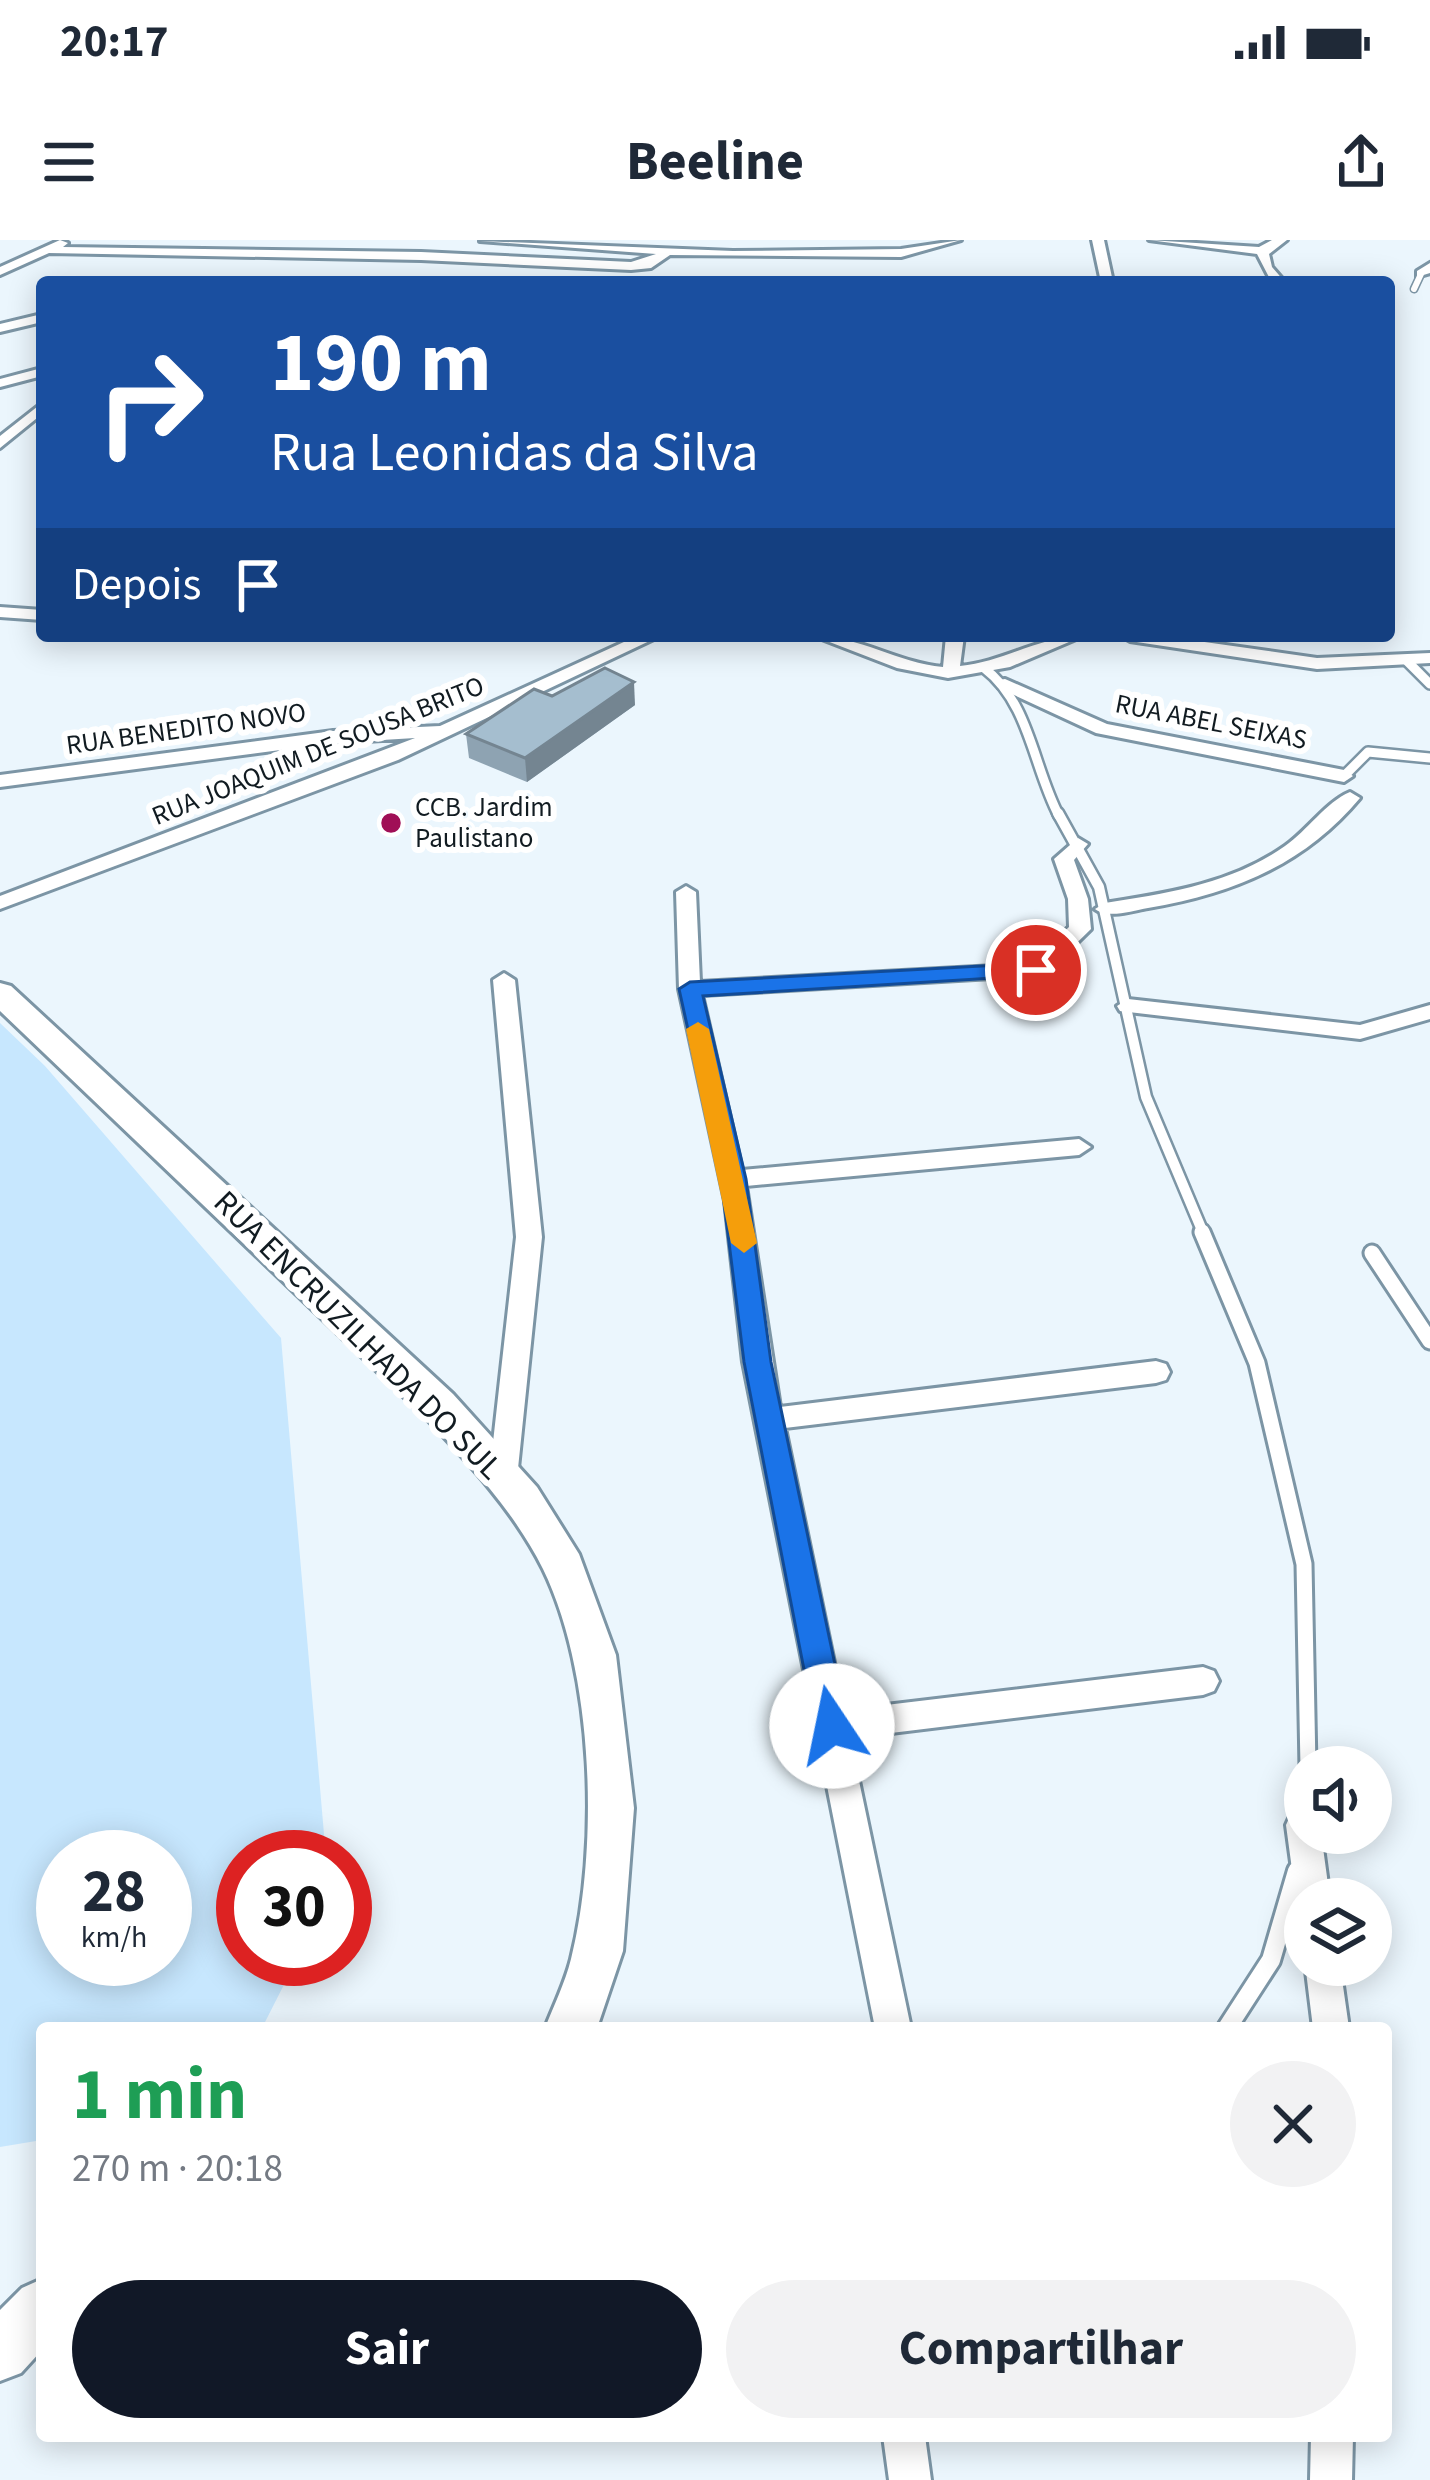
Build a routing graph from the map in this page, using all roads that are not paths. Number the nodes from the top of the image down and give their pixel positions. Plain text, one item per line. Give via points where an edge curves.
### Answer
1 (66, 240) edge
2 (955, 240) edge
3 (1075, 240) edge
4 (1155, 240) edge
5 (1281, 240) edge
6 (473, 241) edge
7 (577, 243) edge
8 (603, 243) edge
9 (1097, 243) edge
10 (1263, 250) edge
11 (44, 253) junction
12 (665, 254) junction
13 (2, 269) edge
14 (1427, 272) edge
15 (1105, 276) edge
16 (1290, 276) edge
17 (1414, 289) dead end
18 (36, 319) edge
19 (0, 328) edge
20 (36, 374) edge
21 (0, 383) edge
22 (36, 411) edge
23 (0, 444) edge
24 (0, 612) edge
25 (36, 615) edge
26 (638, 642) edge
27 (841, 642) edge
28 (954, 642) edge
29 (1057, 642) edge
30 (1167, 642) edge
31 (1430, 658) edge
32 (1407, 662) junction
33 (984, 668) junction
34 (951, 673) junction
35 (1005, 685) junction
36 (1430, 685) edge
37 (451, 730) junction
38 (1430, 758) edge
39 (1344, 776) joint
40 (0, 781) edge
41 (1350, 798) dead end
42 (1078, 844) junction
43 (686, 892) dead end
44 (0, 903) edge
45 (1105, 909) junction
46 (504, 980) dead end
47 (690, 989) junction
48 (0, 994) edge
49 (1128, 1006) junction
50 (1430, 1012) edge
51 (1079, 1147) dead end
52 (733, 1179) junction
53 (1372, 1253) dead end
54 (1430, 1341) edge
55 (1156, 1372) dead end
56 (771, 1419) junction
57 (503, 1478) junction
58 (1203, 1681) dead end
59 (832, 1726) junction
60 (1308, 1746) edge
61 (1299, 1854) edge
62 (1325, 1986) edge
63 (573, 2022) edge
64 (892, 2022) edge
65 (1231, 2022) edge
66 (1329, 2022) edge
67 (36, 2314) edge
68 (0, 2352) edge
69 (905, 2442) edge
70 (1332, 2442) edge
71 (910, 2480) edge
72 (1331, 2480) edge

1 - 11 street
2 - 12 street via 901,253
3 - 9 street
4 - 10 street
5 - 10 street
6 - 7 street
7 - 8 street
8 - 12 street
9 - 15 street
10 - 16 street
11 - 12 street via 631,266
11 - 13 street
14 - 17 lane
18 - 19 street
20 - 21 street
22 - 23 street
24 - 25 street
26 - 37 street, RUA JOAQUIM DE SOUSA BRITO
27 - 34 street
28 - 34 street
29 - 33 street
30 - 32 street via 1304,664
31 - 32 street
32 - 36 lane
33 - 34 street
33 - 35 lane
35 - 39 street, RUA ABEL SEIXAS via 1102,729
35 - 42 lane via 1048,795
37 - 40 street, RUA BENEDITO NOVO via 333,737
37 - 44 street, RUA JOAQUIM DE SOUSA BRITO
38 - 39 lane via 1369,752
41 - 45 street via 1314,835 1226,888
42 - 45 lane
42 - 47 street via 1064,859 1080,929 1036,970
43 - 47 street
45 - 49 lane
46 - 57 street via 529,1237
47 - 52 street
48 - 57 street, RUA ENCRUZILHADA DO SUL via 372,1341
49 - 50 street via 1360,1032
49 - 60 lane via 1146,1097 1247,1336 1277,1435 1306,1586
51 - 52 street
52 - 56 street
53 - 54 lane
55 - 56 street
56 - 59 street
57 - 63 street, RUA ENCRUZILHADA DO SUL via 542,1528 578,1601 603,1733 608,1871 597,1955
58 - 59 street
59 - 64 street
61 - 65 lane via 1271,1960
62 - 66 street
67 - 68 street
69 - 71 street
70 - 72 street

